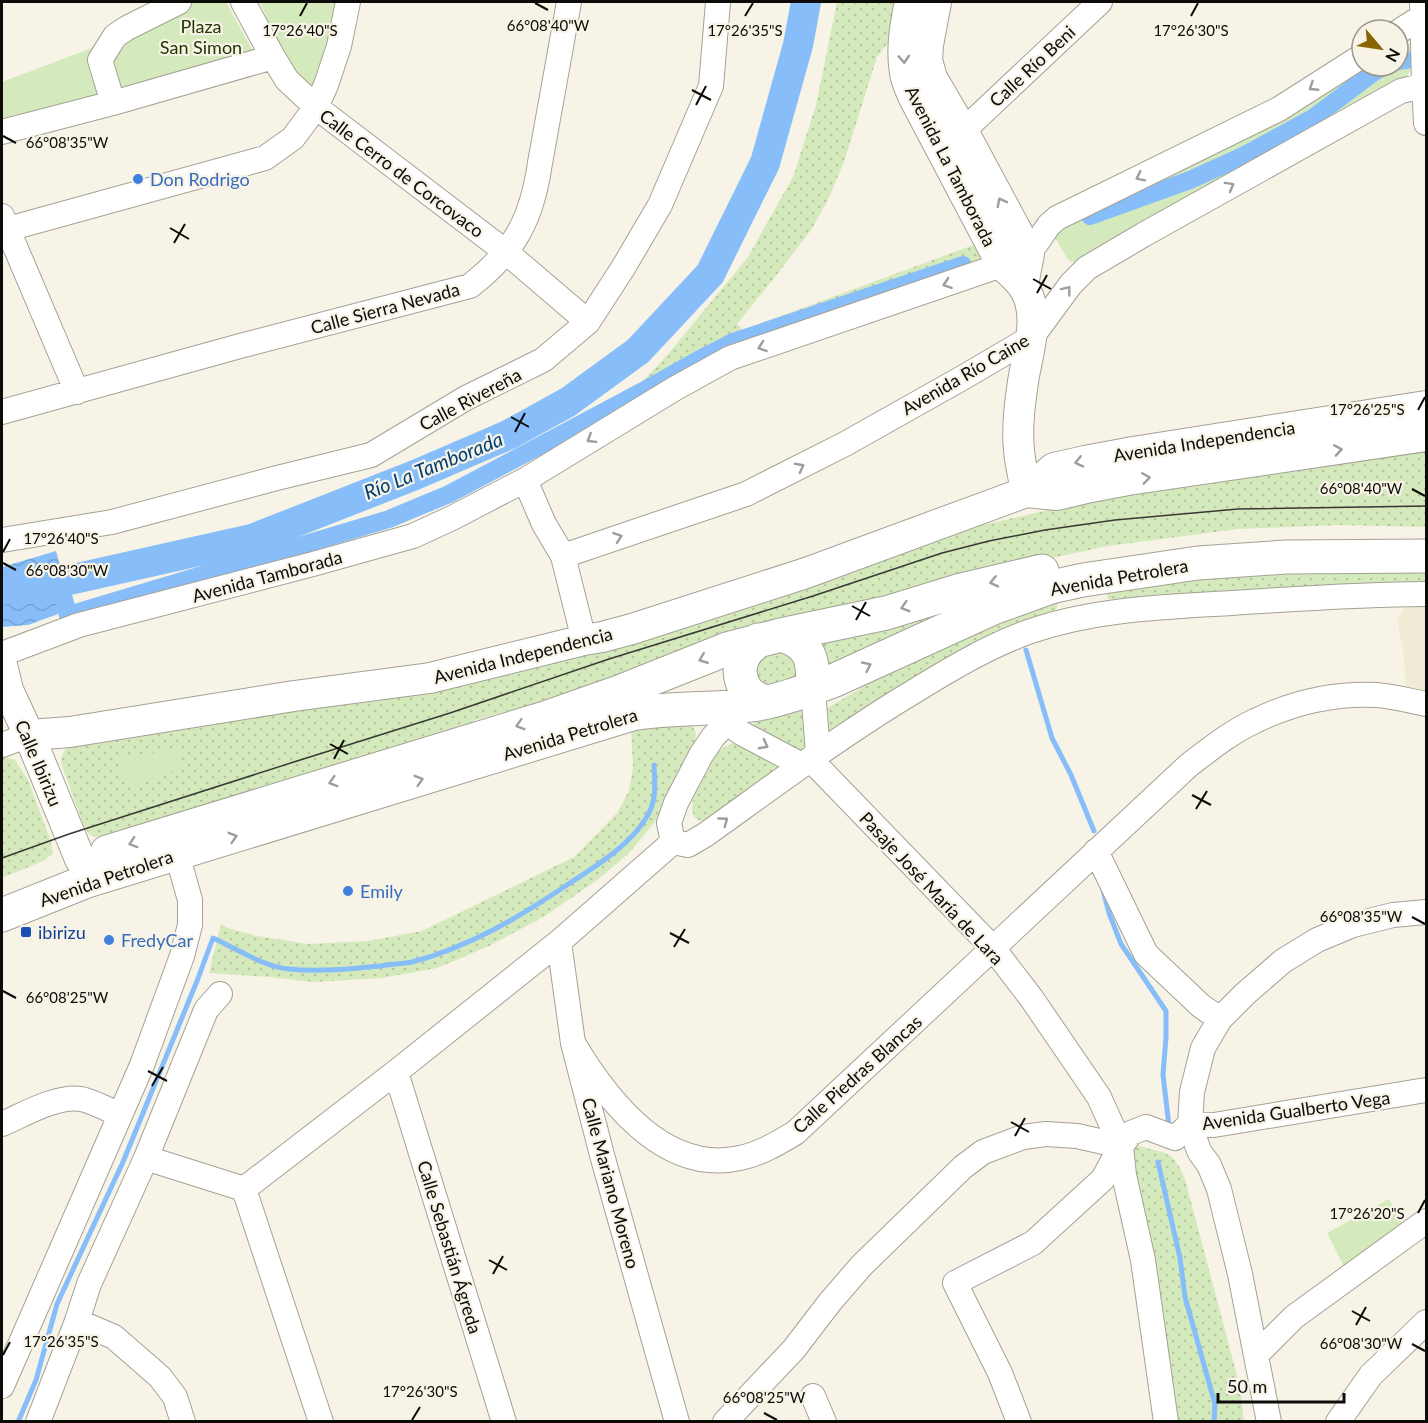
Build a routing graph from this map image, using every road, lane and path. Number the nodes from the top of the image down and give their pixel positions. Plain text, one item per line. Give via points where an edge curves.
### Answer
1 (179, 2) edge
2 (243, 2) edge
3 (348, 2) edge
4 (569, 2) edge
5 (718, 2) edge
6 (910, 2) edge
7 (936, 2) edge
8 (1100, 2) edge
9 (1422, 9) edge
10 (1410, 20) edge
11 (273, 57) junction
12 (1350, 64) edge
13 (1425, 85) edge
14 (113, 103) junction
15 (316, 107) junction
16 (1426, 123) edge
17 (963, 131) junction
18 (2, 132) edge
19 (5, 222) edge
20 (506, 252) junction
21 (1018, 268) junction
22 (588, 322) junction
23 (1032, 337) junction
24 (77, 392) junction
25 (1426, 406) edge
26 (2, 412) edge
27 (1426, 436) edge
28 (525, 480) junction
29 (1026, 492) junction
30 (1426, 536) edge
31 (2, 540) edge
32 (563, 556) junction
33 (1426, 556) edge
34 (1083, 580) junction
35 (1426, 594) edge
36 (1088, 615) junction
37 (770, 638) junction
38 (584, 640) junction
39 (2, 654) edge
40 (2, 665) edge
41 (813, 689) junction
42 (734, 701) junction
43 (1426, 704) edge
44 (29, 735) junction
45 (2, 746) edge
46 (810, 759) junction
47 (673, 842) junction
48 (1096, 851) junction
49 (177, 854) junction
50 (80, 860) junction
51 (2, 892) edge
52 (1426, 912) edge
53 (2, 915) edge
54 (559, 942) junction
55 (993, 948) junction
56 (220, 994) dead end
57 (1220, 1019) junction
58 (573, 1043) junction
59 (396, 1072) junction
60 (1426, 1090) edge
61 (120, 1115) junction
62 (2, 1124) edge
63 (1190, 1124) junction
64 (637, 1127) junction
65 (1121, 1146) junction
66 (602, 1155) junction
67 (146, 1158) junction
68 (244, 1189) junction
69 (1426, 1221) edge
70 (77, 1321) junction
71 (1426, 1322) edge
72 (1256, 1355) junction
73 (2, 1386) edge
74 (813, 1396) dead end
75 (1161, 1420) edge
76 (38, 1422) edge
77 (183, 1422) edge
78 (321, 1422) edge
79 (504, 1422) edge
80 (676, 1422) edge
81 (725, 1422) edge
82 (824, 1422) edge
83 (1019, 1422) edge
84 (1269, 1422) edge
85 (1338, 1422) edge

1 - 14 street via 115,36 100,60
2 - 11 street, Calle Cerro de Corcovaco
3 - 15 street via 339,46
4 - 20 street, Calle Sierra Nevada via 536,188 526,220
5 - 22 street, Calle Rivereña via 711,86 701,111 660,205
6 -> 21 main road, Avenida La Tamborada via 903,35 905,75 913,96
7 - 17 main road, Avenida La Tamborada via 927,60 932,78
8 - 17 street, Calle Río Beni
9 - 10 street
9 - 13 street
11 - 14 street
11 - 15 street, Calle Cerro de Corcovaco via 287,80
12 -> 21 street via 1279,109 1057,218
13 - 16 street
23 -> 13 street, Avenida Río Caine via 1087,268 1401,91
14 - 18 street
15 - 19 street via 292,138 265,158
15 - 20 street, Calle Cerro de Corcovaco
21 -> 17 main road, Avenida La Tamborada
19 - 24 street
20 - 22 street, Calle Cerro de Corcovaco
20 - 24 street, Calle Sierra Nevada via 470,286
21 - 23 main road, Avenida La Tamborada via 1033,319
21 -> 28 street via 730,358
22 - 31 street, Calle Rivereña via 543,360 466,398 371,455 112,522
23 - 29 main road, Avenida La Tamborada via 1019,421
32 -> 23 street, Avenida Río Caine via 746,494 845,444
24 - 26 street, Calle Sierra Nevada
25 -> 29 main road, Avenida Independencia via 1085,461 1054,468
29 -> 27 main road, Avenida Independencia via 1057,495 1128,480
28 - 32 street
28 - 39 street, Avenida Tamborada via 413,536 79,626
29 - 38 main road, Avenida Independencia via 806,573 632,629
30 -> 37 highway, Avenida Petrolera via 1332,535 1227,541 1127,553
32 - 38 street
33 - 34 highway, Avenida Petrolera via 1198,563
34 - 36 street
41 -> 34 highway, Avenida Petrolera via 1003,604
35 - 36 street via 1209,604
36 - 46 street via 992,647 888,707
37 - 41 highway via 791,638 807,650 812,661
37 - 42 highway via 745,654
37 -> 50 highway, Avenida Petrolera via 727,649 545,718
38 - 44 main road, Avenida Independencia via 430,678
40 - 44 main road, Calle Ibirizu via 8,690
41 - 42 highway, Avenida Petrolera via 767,702 745,689
41 - 46 street
42 -> 46 street, Pasaje José María de Lara via 737,730
42 - 47 street via 676,802 669,823
49 -> 42 highway, Avenida Petrolera via 632,714
43 - 48 street, Calle Piedras Blancas via 1378,695 1349,695 1290,706 1254,721 1189,765
44 - 45 street, Avenida Independencia
44 - 50 main road, Calle Ibirizu
47 -> 46 street via 688,845 705,835
46 - 55 street, Pasaje José María de Lara
47 - 54 street
48 - 55 street, Calle Piedras Blancas
48 - 57 street via 1146,954
49 - 53 highway, Avenida Petrolera via 87,881
49 - 61 street via 190,900 190,925 146,1054
50 - 51 highway, Avenida Petrolera
52 - 57 street via 1353,925 1317,940 1283,961
54 - 58 street, Calle Mariano Moreno
54 - 59 street
55 - 64 street, Calle Piedras Blancas via 795,1133 770,1148 740,1158 691,1158
55 - 65 street, Pasaje José María de Lara via 1099,1097
56 - 67 street via 206,1010
57 - 63 street via 1203,1048 1192,1092
58 - 64 street, Calle Piedras Blancas via 604,1091
58 - 66 street, Calle Mariano Moreno
59 - 68 street
59 - 79 street, Calle Sebastián Ágreda
60 - 63 street, Avenida Gualberto Vega via 1214,1125
61 - 62 street via 81,1099 66,1100
61 - 73 street
63 - 65 street, Avenida Gualberto Vega via 1175,1138 1146,1127 1131,1133
63 - 72 street via 1219,1189
64 - 66 street via 622,1130
65 - 75 street, Pasaje José María de Lara via 1143,1260
65 - 81 street via 1046,1134 1023,1137 983,1152 862,1264 794,1349
65 - 83 street via 1103,1179 1033,1243 955,1283
66 - 80 street, Calle Mariano Moreno
67 - 68 street
67 - 70 street via 89,1284
68 - 78 street
69 - 72 street via 1294,1317
70 - 76 street
70 - 77 street via 114,1337 160,1377 175,1397
71 - 85 street via 1371,1375
72 - 84 street
74 - 82 street

